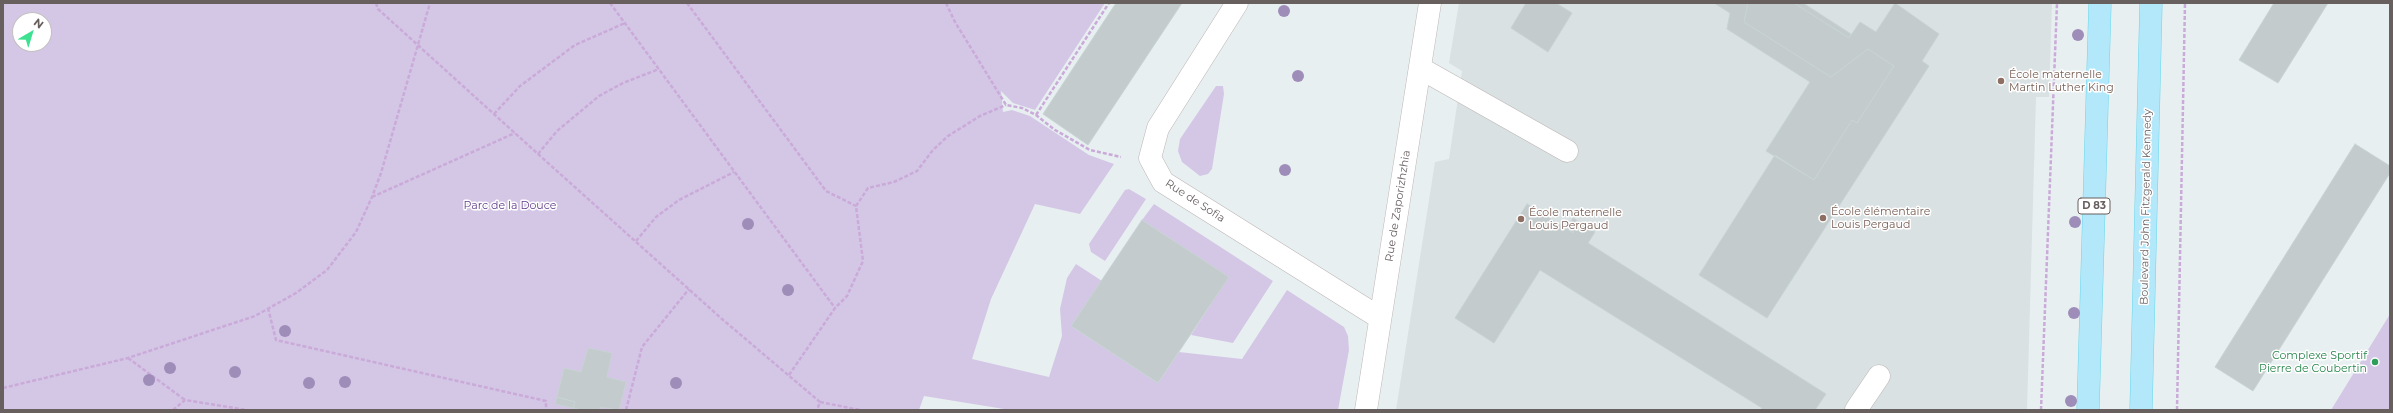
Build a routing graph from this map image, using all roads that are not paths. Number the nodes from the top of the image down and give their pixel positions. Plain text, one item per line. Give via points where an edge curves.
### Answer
1 (1237, 3) edge
2 (1430, 3) edge
3 (2100, 3) edge
4 (2151, 3) edge
5 (1420, 68) junction
6 (1567, 150) dead end
7 (1380, 318) junction
8 (1879, 376) dead end
9 (1366, 410) edge
10 (1856, 410) edge
11 (2088, 410) edge
12 (2141, 410) edge

1 - 7 street, Rue de Sofia via 1158,128 1150,158 1163,182
2 - 5 street, Rue de Zaporizhzhia
3 - 11 main road, D 83
4 - 12 main road, Boulevard John Fitzgerald Kennedy
5 - 6 street
5 - 7 street, Rue de Zaporizhzhia
7 - 9 street, Rue de Zaporizhzhia
8 - 10 street

